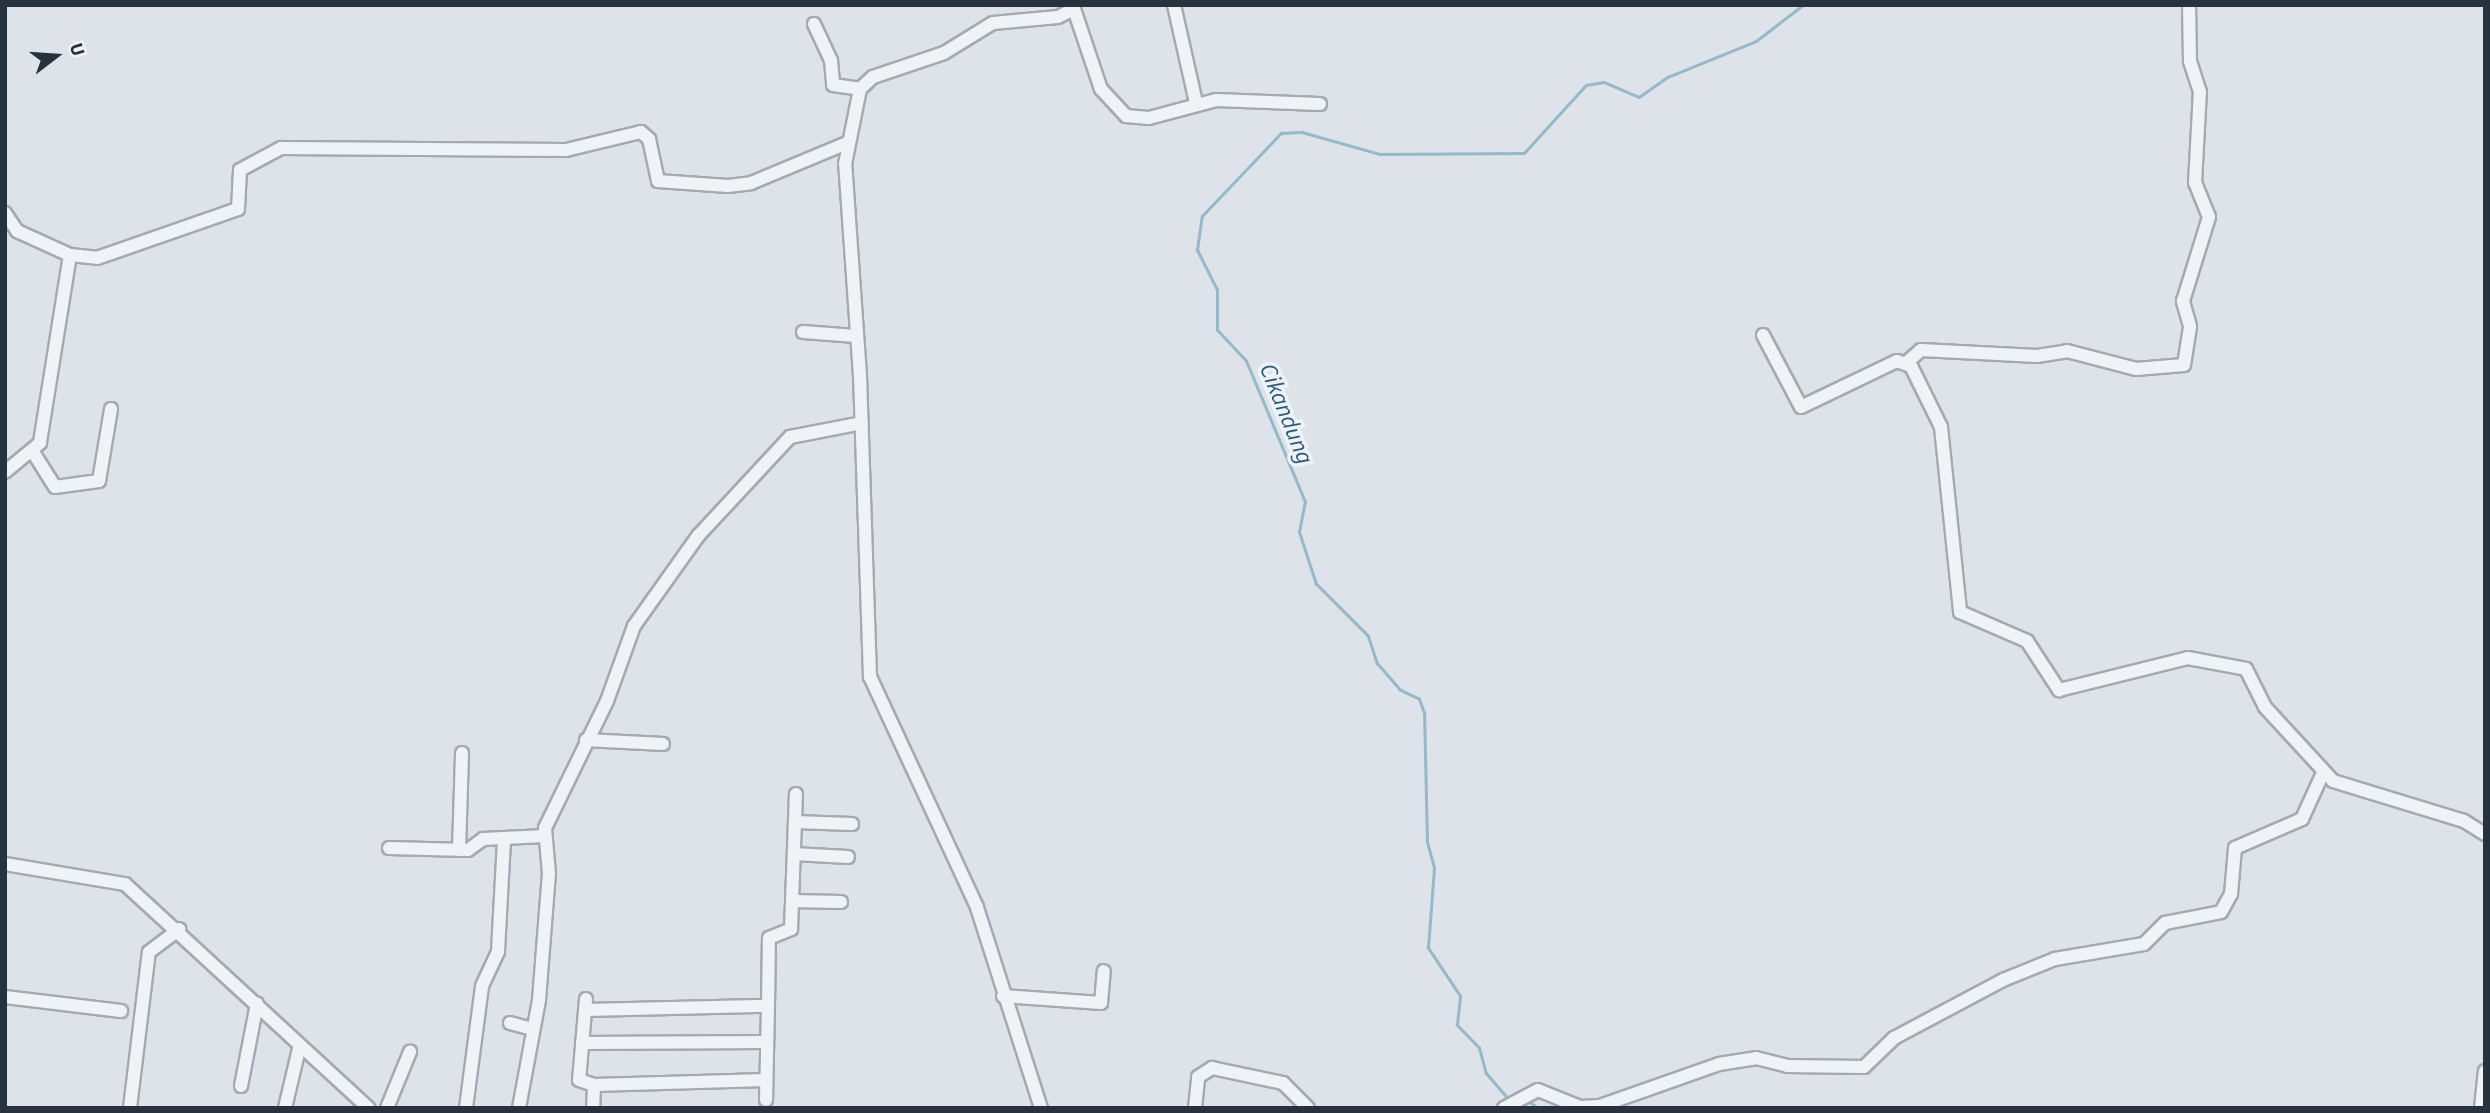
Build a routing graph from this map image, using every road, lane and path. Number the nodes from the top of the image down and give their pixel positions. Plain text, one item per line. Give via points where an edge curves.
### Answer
1 (1174, 5) edge
2 (2189, 5) edge
3 (814, 24) dead end
4 (860, 89) junction
5 (1196, 103) junction
6 (1320, 104) dead end
7 (847, 143) junction
8 (5, 213) edge
9 (70, 255) junction
10 (803, 332) dead end
11 (1763, 335) dead end
12 (856, 336) junction
13 (1906, 363) junction
14 (111, 409) dead end
15 (862, 424) junction
16 (33, 452) junction
17 (5, 472) edge
18 (586, 740) junction
19 (663, 744) dead end
20 (462, 754) dead end
21 (2323, 773) junction
22 (796, 794) dead end
23 (795, 822) junction
24 (852, 824) dead end
25 (2485, 834) edge
26 (545, 836) junction
27 (504, 839) junction
28 (389, 848) dead end
29 (459, 850) junction
30 (794, 854) junction
31 (848, 857) dead end
32 (5, 864) edge
33 (792, 901) junction
34 (841, 902) dead end
35 (179, 929) junction
36 (1104, 971) dead end
37 (1003, 996) junction
38 (5, 997) edge
39 (257, 1004) junction
40 (768, 1006) junction
41 (121, 1011) dead end
42 (510, 1023) dead end
43 (533, 1029) junction
44 (767, 1042) junction
45 (582, 1044) junction
46 (299, 1049) junction
47 (410, 1052) dead end
48 (2485, 1071) edge
49 (766, 1080) junction
50 (594, 1085) junction
51 (241, 1086) dead end
52 (766, 1100) dead end
53 (130, 1108) edge
54 (285, 1108) edge
55 (369, 1108) edge
56 (387, 1108) edge
57 (466, 1108) edge
58 (519, 1108) edge
59 (593, 1108) edge
60 (1041, 1108) edge
61 (1195, 1108) edge
62 (1308, 1108) edge
63 (1504, 1108) edge
64 (2481, 1108) edge

1 - 5 street
2 - 13 street via 2190,61 2200,92 2195,183 2209,217 2183,301 2190,327 2184,365 2136,369 2072,351 2032,356 1921,351
3 - 4 street via 831,60 833,85
4 - 5 street via 873,77 944,53 993,23 1058,17 1074,9 1096,79 1119,112 1139,119
4 - 7 street
5 - 6 street
7 - 9 street via 751,183 728,186 658,181 649,139 640,132 566,150 281,148 240,170 238,209 97,258
7 - 12 street
8 - 9 street via 17,231
9 - 16 street via 47,418
10 - 12 street
11 - 13 street via 1801,407 1897,361
12 - 15 street
13 - 21 street via 1941,427 1962,617 2027,641 2067,694 2188,658 2246,669 2265,707
14 - 16 street via 99,481 55,487
15 - 18 street via 797,433 720,510 634,626
15 - 37 street via 870,677 977,907
16 - 17 street
18 - 19 street
18 - 26 street
20 - 29 street
21 - 25 street via 2358,793 2464,821
21 - 63 street via 2302,819 2235,848 2231,894 2216,915 2165,923 2144,944 2055,958 2003,980 1894,1038 1864,1067 1787,1066 1756,1058 1719,1064 1600,1106 1580,1107 1538,1090 1516,1097
22 - 23 street
23 - 24 street
23 - 30 street
26 - 27 street
26 - 43 street via 549,874
27 - 29 street via 483,839
27 - 57 street via 498,951 482,986
28 - 29 street
30 - 31 street
30 - 33 street
32 - 35 street via 125,884
33 - 34 street
33 - 40 street via 791,929 769,938
35 - 39 street
35 - 53 street via 149,952
36 - 37 street via 1101,1003
37 - 60 street
38 - 41 street
39 - 46 street
39 - 51 street
40 - 44 street
40 - 45 street via 585,1005
42 - 43 street
43 - 58 street
44 - 45 street
44 - 49 street
45 - 50 street via 579,1080
46 - 54 street
46 - 55 street
47 - 56 street
48 - 64 street
49 - 50 street
49 - 52 street
50 - 59 street
61 - 62 street via 1198,1077 1212,1068 1283,1083

